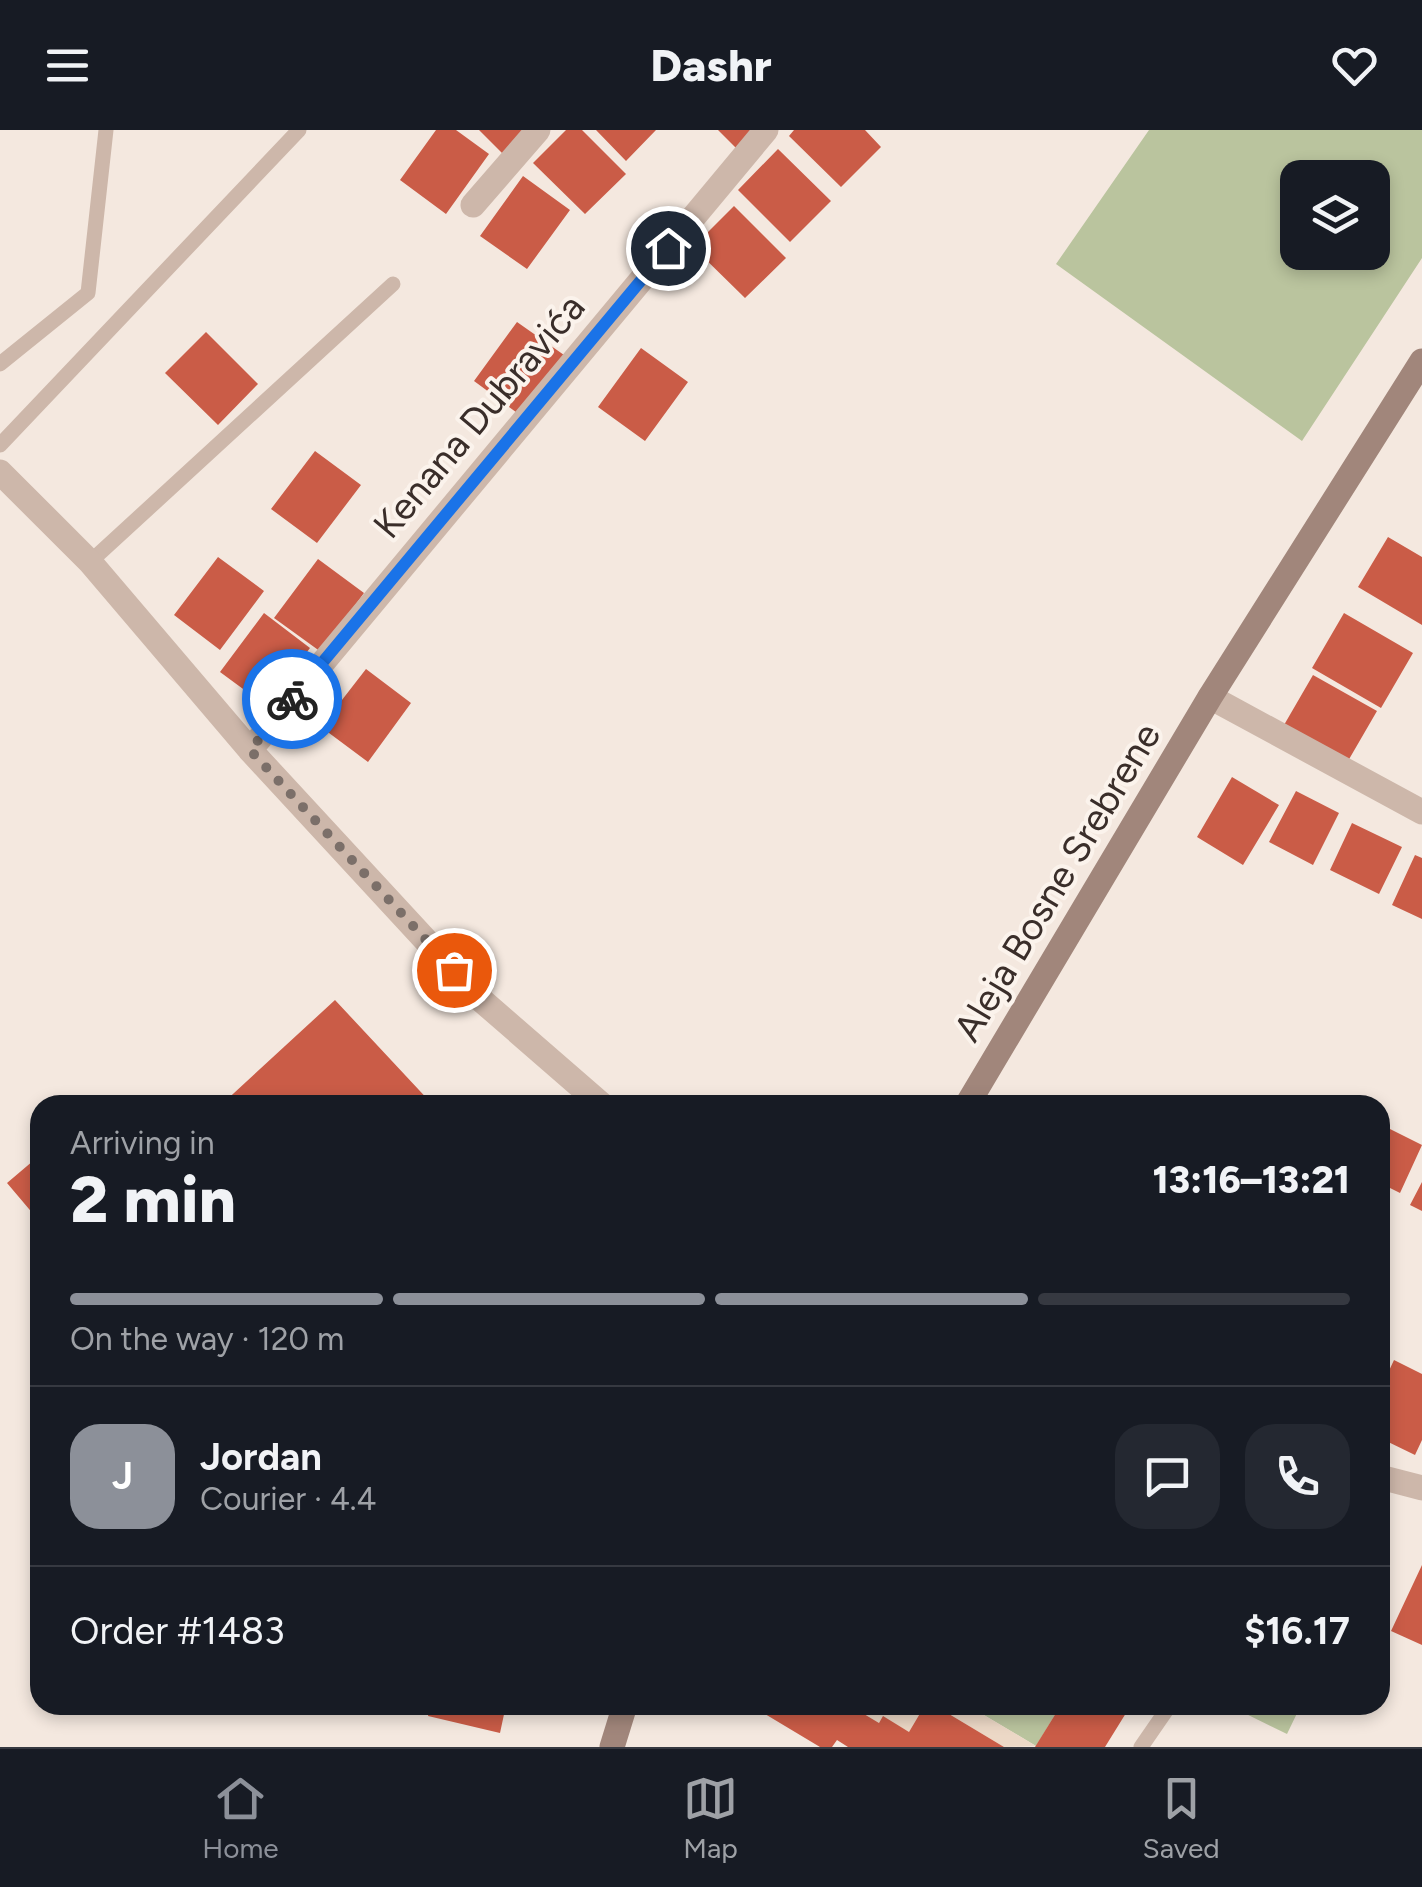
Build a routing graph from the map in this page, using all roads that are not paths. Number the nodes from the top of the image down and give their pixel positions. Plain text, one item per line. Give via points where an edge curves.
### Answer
1 (106, 130) edge
2 (299, 130) edge
3 (538, 130) edge
4 (766, 130) edge
5 (473, 205) dead end
6 (393, 284) dead end
7 (1422, 361) edge
8 (0, 364) edge
9 (0, 445) edge
10 (0, 472) edge
11 (90, 562) junction
12 (1210, 697) junction
13 (250, 750) junction
14 (1422, 812) edge
15 (591, 1095) edge
16 (973, 1095) edge
17 (1390, 1480) edge
18 (1422, 1488) edge
19 (622, 1715) edge
20 (1163, 1715) edge
21 (612, 1747) edge
22 (1141, 1747) edge

1 - 8 lane via 88,293
2 - 9 lane
3 - 5 street
4 - 13 street, Kenana Dubravića
6 - 11 lane
7 - 12 street, Aleja Bosne Srebrene
10 - 11 street
11 - 13 street
12 - 14 street
12 - 16 street, Aleja Bosne Srebrene
13 - 15 street via 480,998
17 - 18 street
19 - 21 street
20 - 22 lane

